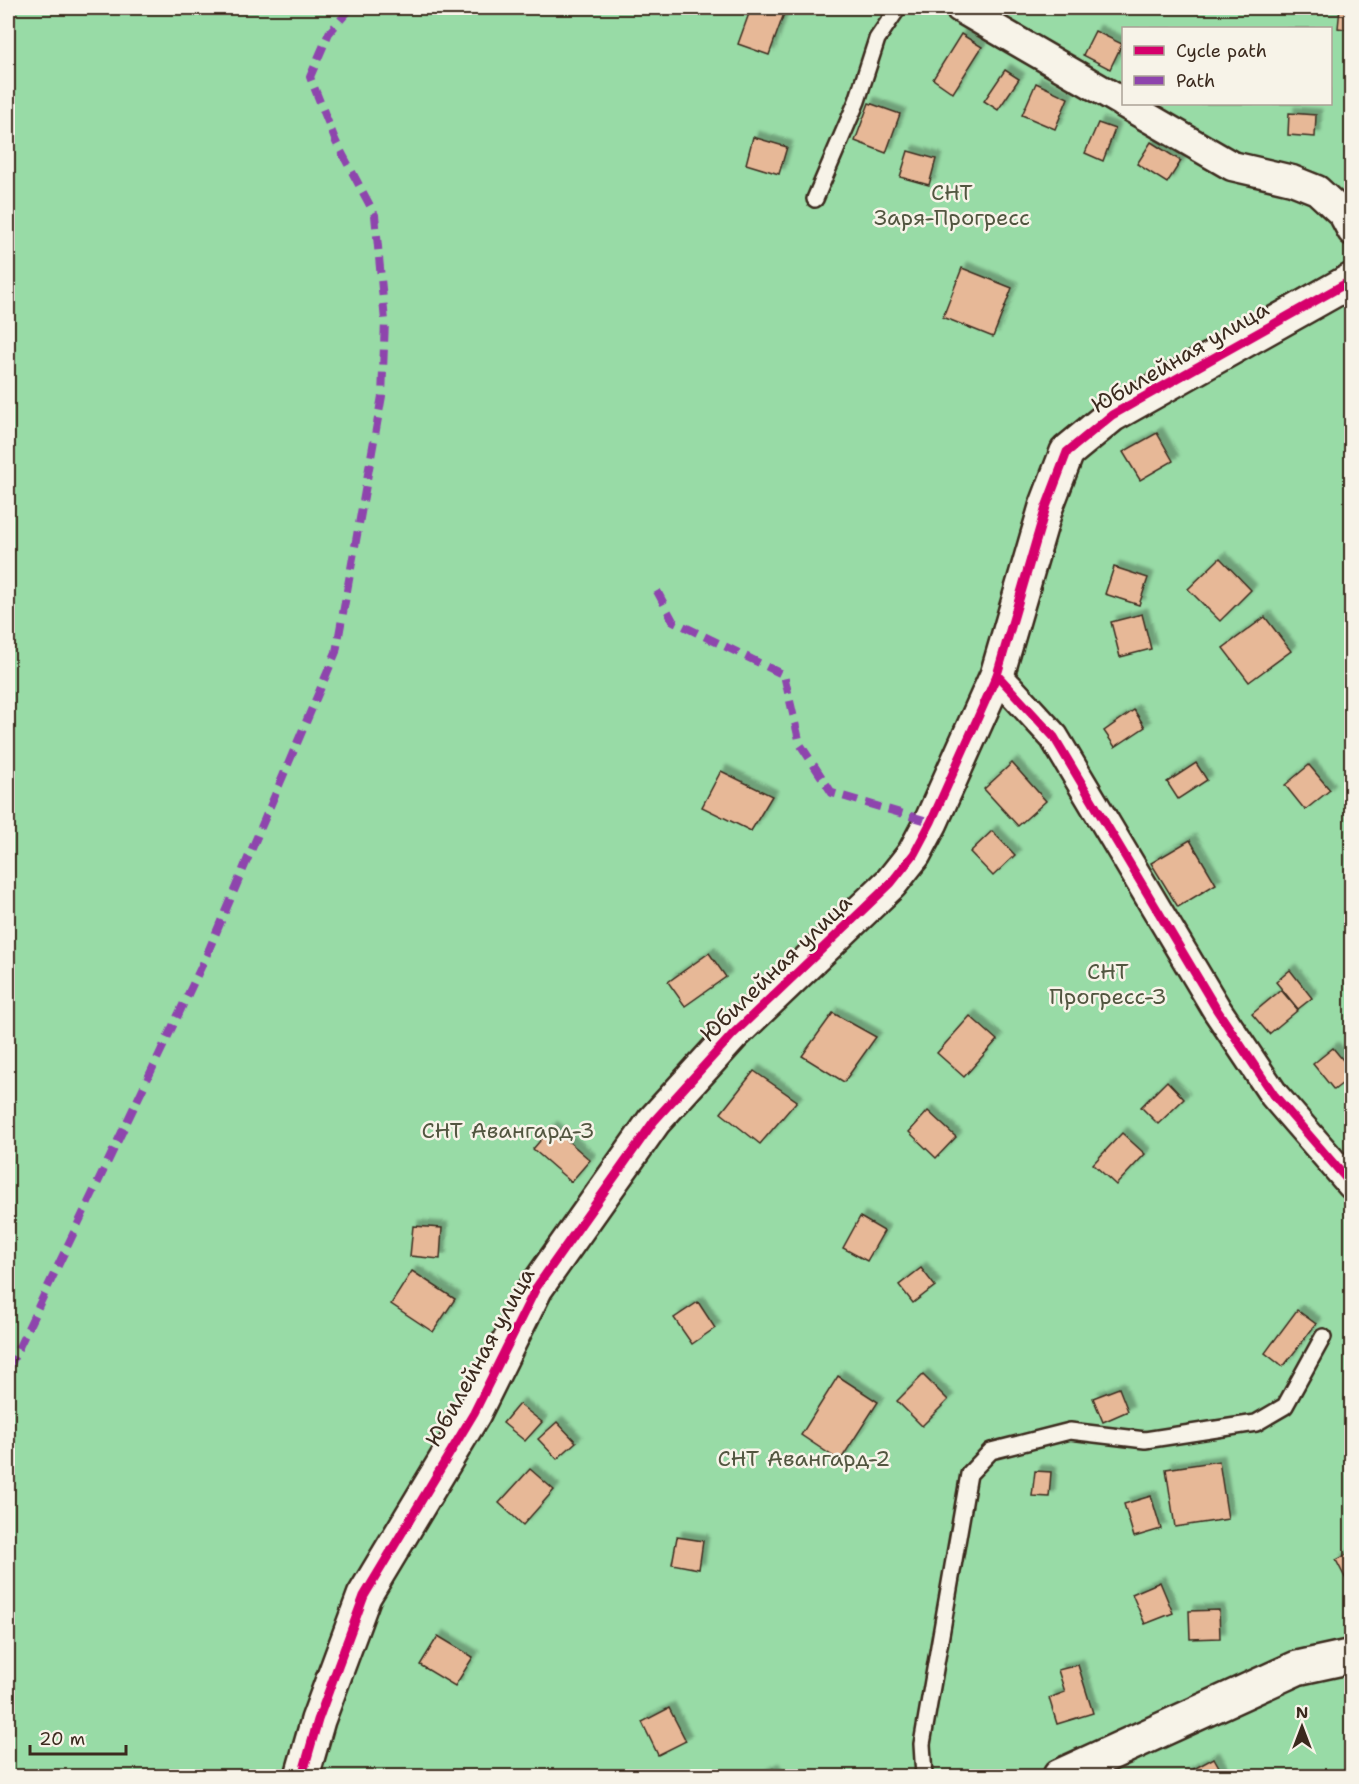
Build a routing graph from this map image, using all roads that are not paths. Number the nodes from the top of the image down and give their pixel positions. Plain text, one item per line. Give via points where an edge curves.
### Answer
1 (898, 8) edge
2 (960, 8) edge
3 (1122, 102) edge
4 (1127, 105) edge
5 (815, 199) dead end
6 (1352, 231) edge
7 (1352, 280) edge
8 (997, 675) junction
9 (1352, 1185) edge
10 (1323, 1338) dead end
11 (1352, 1656) edge
12 (302, 1776) edge
13 (924, 1776) edge
14 (1060, 1776) edge

1 - 5 lane via 877,39 857,101
2 - 3 street
4 - 6 street via 1232,166 1317,190 1343,214
7 - 8 street, Юбилейная улица via 1112,415 1067,452 1046,507
8 - 9 street via 1054,737 1217,1010 1274,1095
8 - 12 street, Юбилейная улица via 914,854 891,883 733,1034 654,1121 536,1288 474,1413 364,1596 318,1720
10 - 13 lane via 1285,1406 1256,1423 1145,1440 1070,1431 992,1451 969,1474 922,1744
11 - 14 street via 1297,1668

